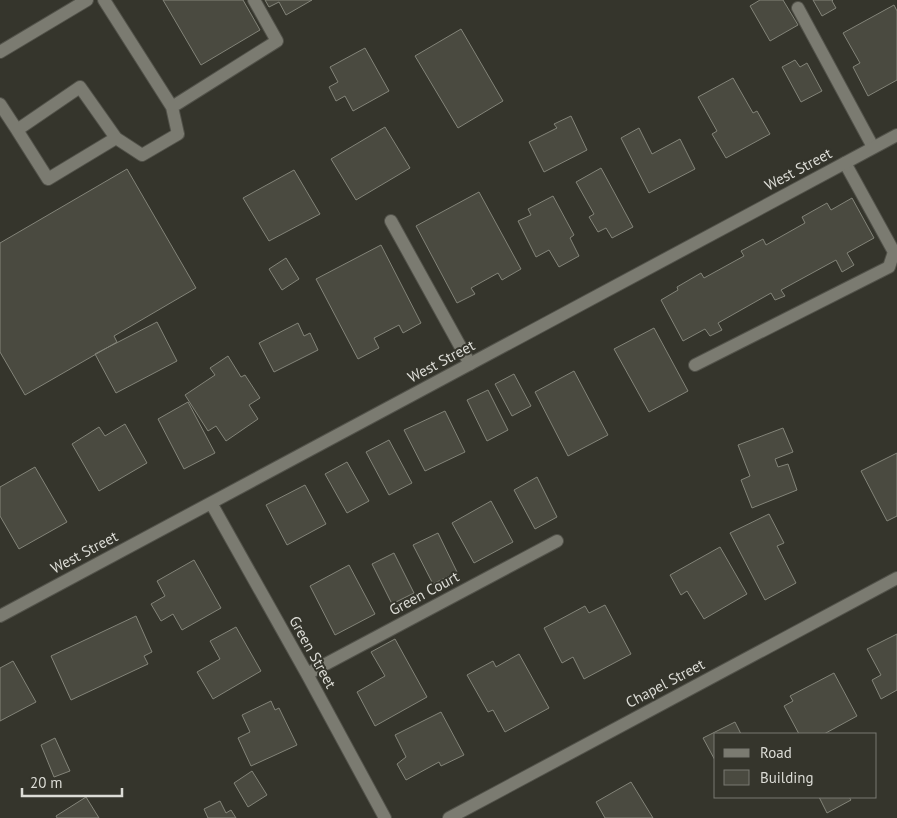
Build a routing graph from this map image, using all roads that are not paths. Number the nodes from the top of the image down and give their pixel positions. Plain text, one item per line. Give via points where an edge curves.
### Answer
1 (86, 0) edge
2 (104, 0) edge
3 (254, 0) edge
4 (798, 8) dead end
5 (0, 52) edge
6 (0, 104) edge
7 (172, 107) junction
8 (16, 130) junction
9 (897, 134) edge
10 (116, 138) junction
11 (873, 147) junction
12 (845, 163) junction
13 (390, 221) dead end
14 (470, 364) junction
15 (695, 365) dead end
16 (211, 503) junction
17 (557, 541) dead end
18 (897, 578) edge
19 (0, 616) edge
20 (307, 674) junction
21 (385, 818) edge
22 (449, 818) edge

1 - 5 street
2 - 7 street
3 - 7 street via 277,41
4 - 11 street
6 - 8 street
7 - 10 street via 178,134 142,155
8 - 10 street via 48,179
8 - 10 street via 80,87
9 - 11 street, West Street
11 - 12 street, West Street
12 - 14 street, West Street
12 - 15 street via 894,252 889,267
13 - 14 street
14 - 16 street, West Street
16 - 19 street, West Street
16 - 20 street, Green Street
17 - 20 street, Green Court
18 - 22 street, Chapel Street
20 - 21 street, Green Street

